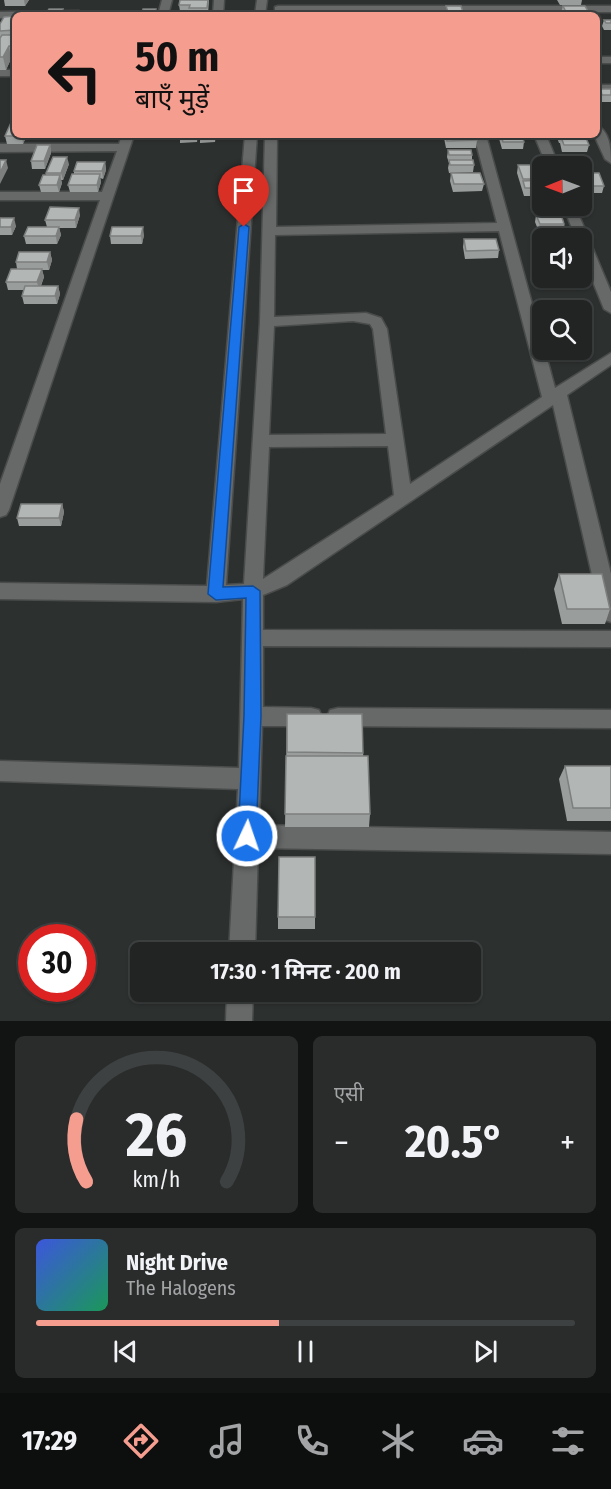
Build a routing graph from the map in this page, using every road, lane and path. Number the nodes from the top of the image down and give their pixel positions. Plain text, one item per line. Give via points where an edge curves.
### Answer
1 (466, 4) edge
2 (278, 8) edge
3 (611, 9) edge
4 (600, 135) edge
5 (251, 138) edge
6 (272, 138) edge
7 (481, 138) edge
8 (541, 138) edge
9 (126, 141) edge
10 (0, 148) edge
11 (549, 156) edge
12 (611, 159) edge
13 (0, 196) edge
14 (109, 196) junction
15 (573, 216) edge
16 (505, 227) junction
17 (270, 231) junction
18 (611, 309) edge
19 (267, 322) junction
20 (611, 358) edge
21 (554, 396) junction
22 (395, 440) junction
23 (261, 441) junction
24 (403, 497) junction
25 (0, 510) edge
26 (0, 591) edge
27 (253, 591) junction
28 (216, 594) junction
29 (611, 614) edge
30 (253, 638) junction
31 (611, 639) edge
32 (252, 716) junction
33 (611, 719) edge
34 (0, 771) edge
35 (250, 779) junction
36 (247, 836) junction
37 (611, 843) edge
38 (242, 942) edge
39 (240, 1002) edge
40 (239, 1021) edge

1 - 2 street
1 - 3 street
4 - 12 street
5 - 28 street
6 - 17 street
7 - 16 street
8 - 11 street
9 - 10 street
9 - 14 street
13 - 14 street
14 - 25 street
15 - 18 street
16 - 17 street
16 - 21 street
17 - 19 street
19 - 22 street via 353,317 376,321
19 - 23 street
20 - 21 street
21 - 24 street
21 - 29 street
22 - 23 street
22 - 24 street
23 - 27 street
24 - 27 street via 280,580
26 - 28 street
27 - 28 street
27 - 30 street
30 - 31 street
30 - 32 street
32 - 33 street
32 - 35 street
34 - 35 street
35 - 36 street
36 - 37 street
36 - 38 street
39 - 40 street

